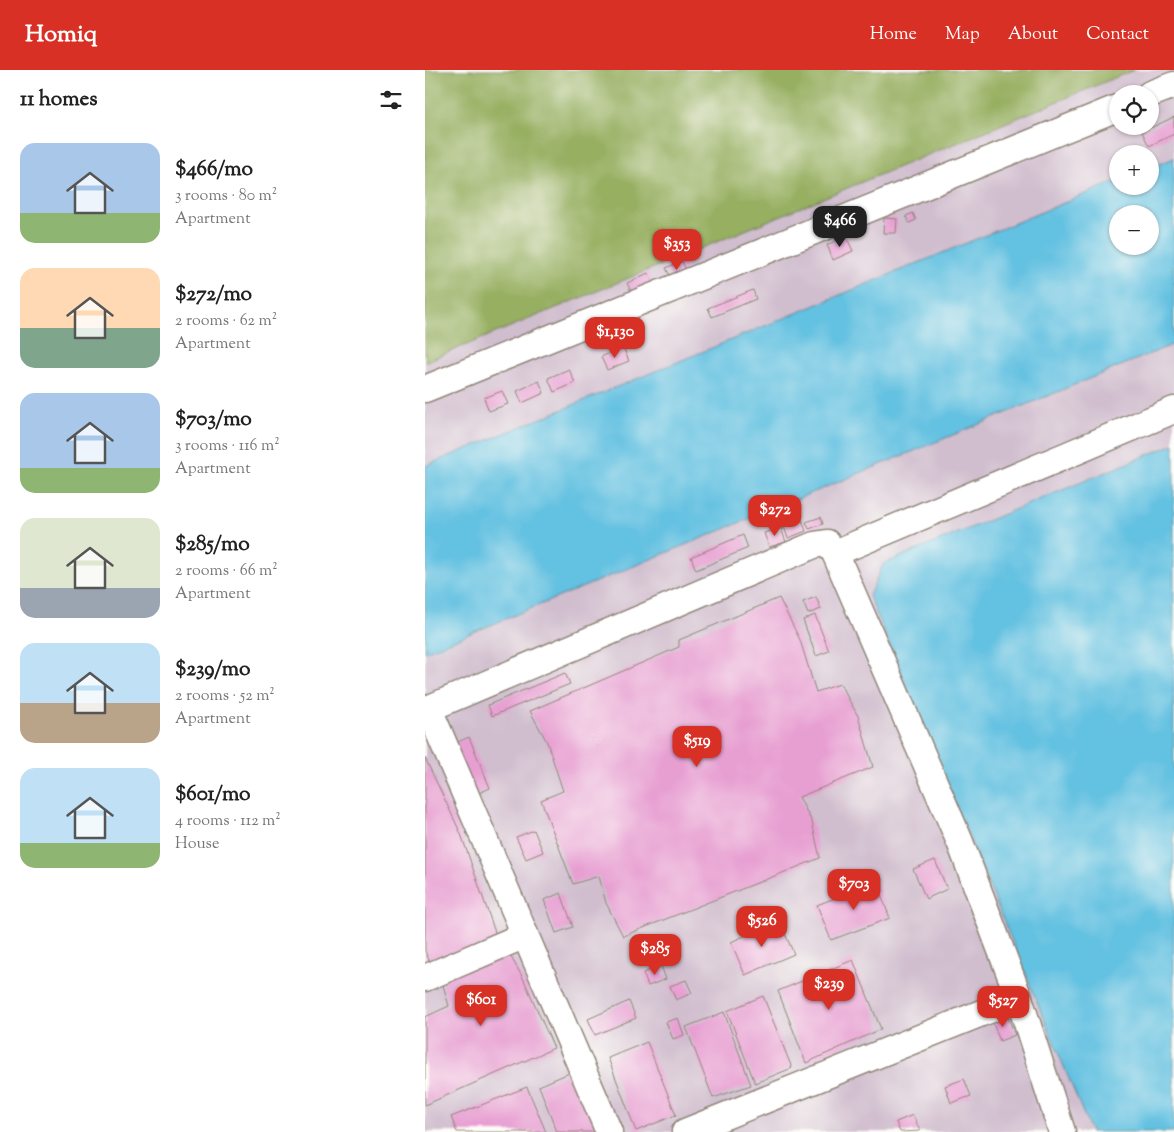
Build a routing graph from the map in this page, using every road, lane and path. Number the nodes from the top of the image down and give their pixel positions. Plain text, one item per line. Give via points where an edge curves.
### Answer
1 (1174, 85) edge
2 (1159, 91) edge
3 (1109, 111) edge
4 (425, 389) edge
5 (1174, 410) edge
6 (835, 552) junction
7 (427, 709) edge
8 (525, 935) junction
9 (425, 978) edge
10 (1019, 998) junction
11 (609, 1132) edge
12 (685, 1132) edge
13 (1063, 1132) edge

1 - 2 lane
3 - 4 lane
5 - 6 lane
6 - 7 lane via 827,543 814,545
6 - 10 lane via 960,842
7 - 8 lane
8 - 9 lane
8 - 11 lane
10 - 12 lane
10 - 13 lane

